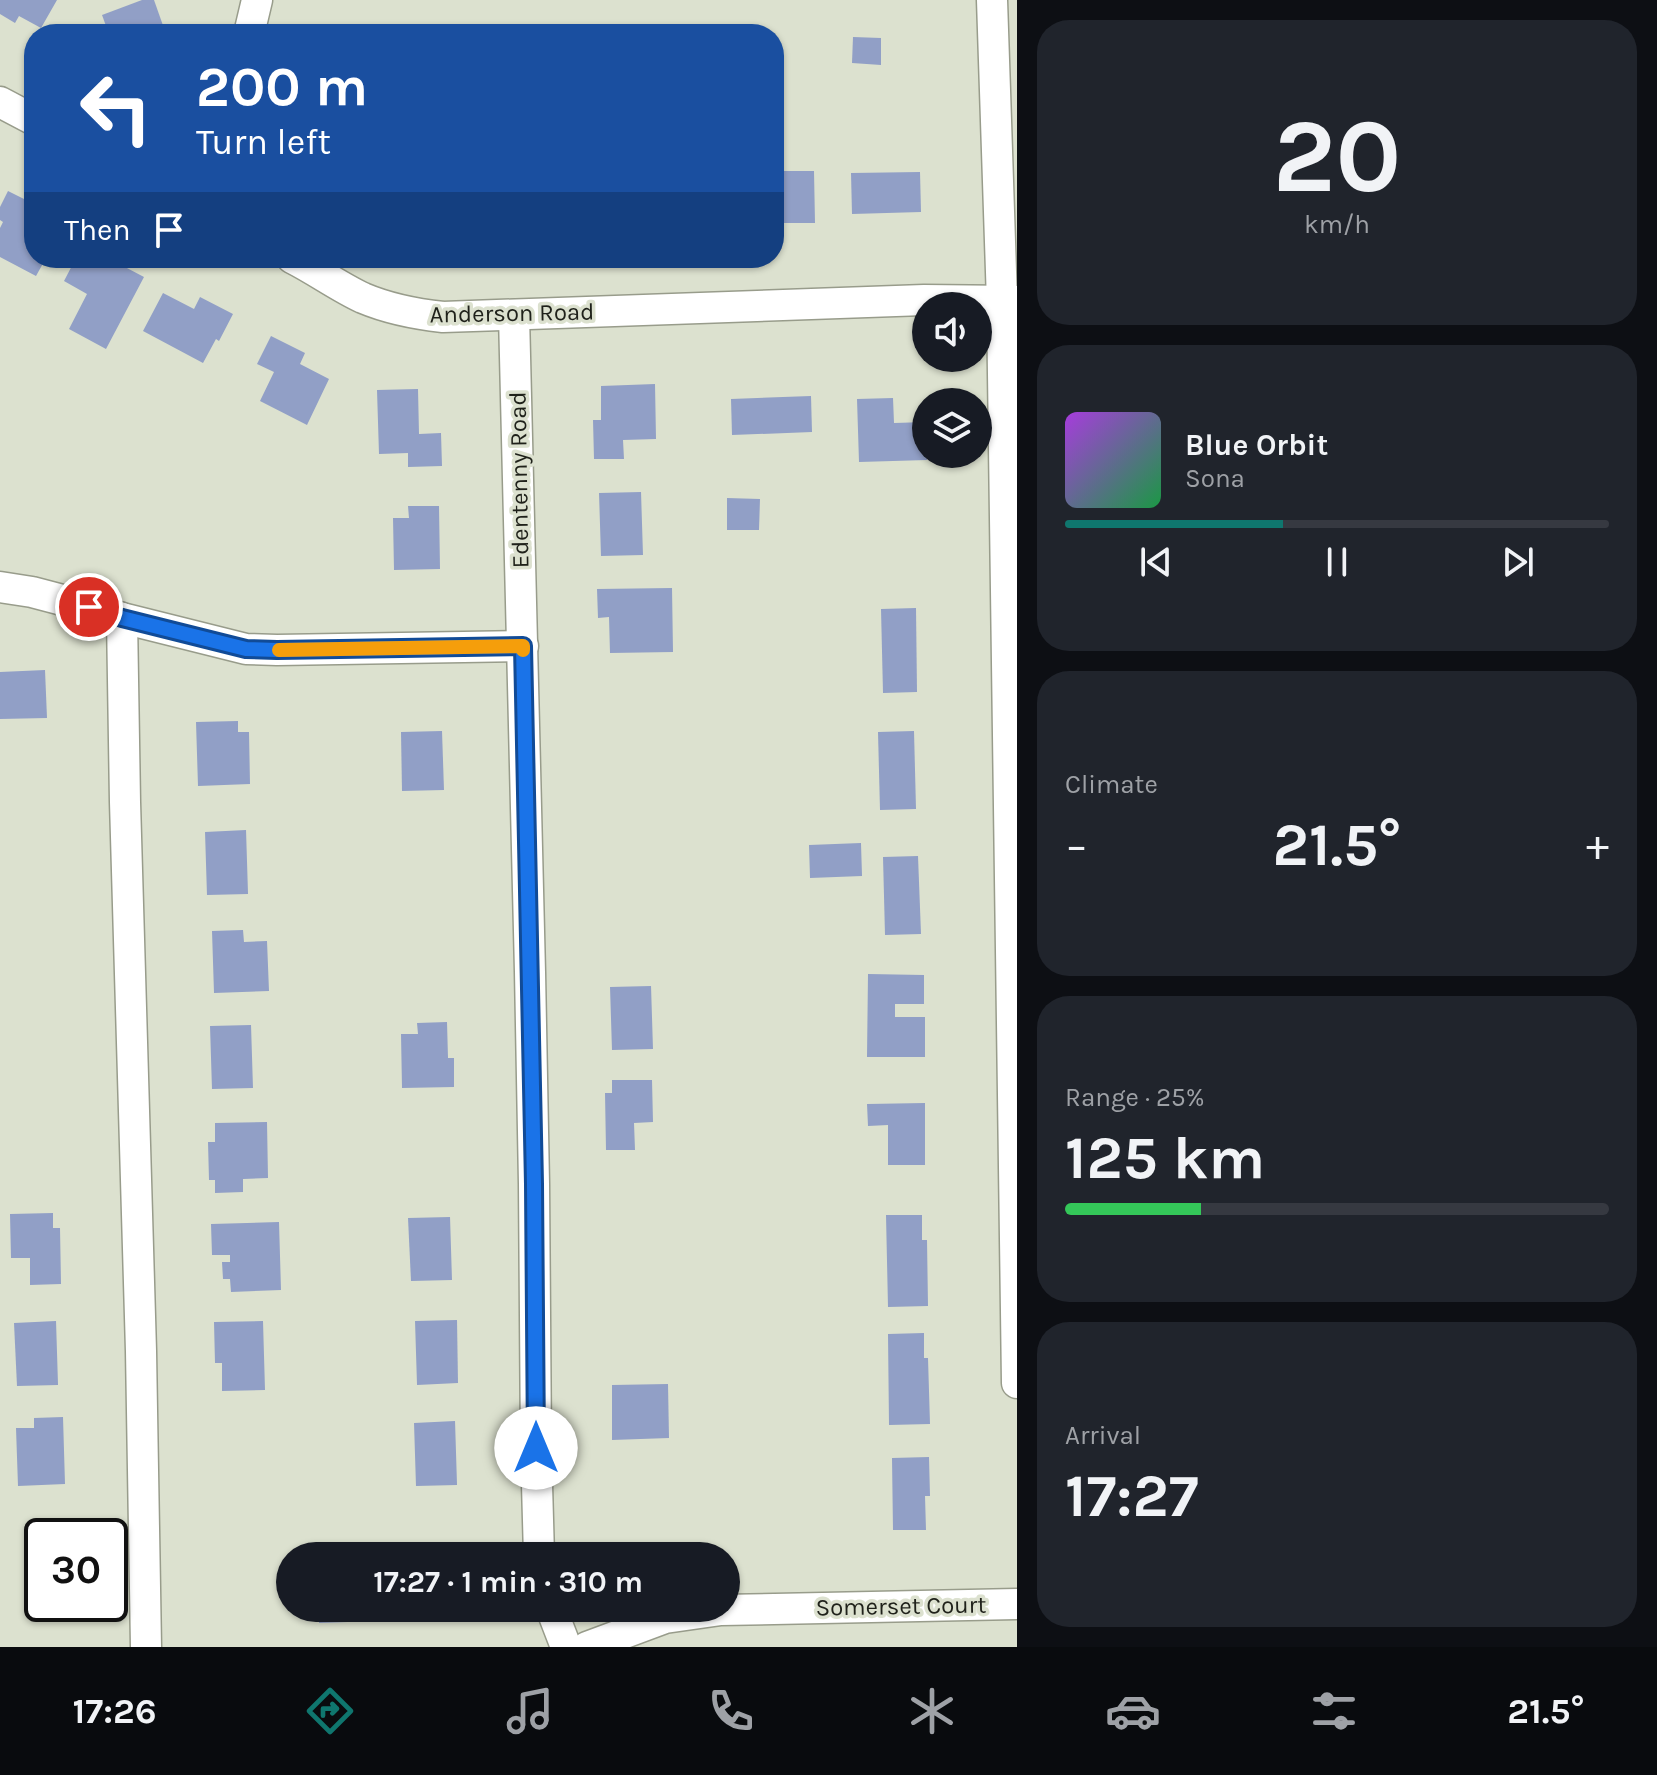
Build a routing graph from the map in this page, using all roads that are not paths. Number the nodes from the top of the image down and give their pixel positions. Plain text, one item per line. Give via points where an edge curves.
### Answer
1 (257, 0) edge
2 (992, 0) edge
3 (251, 24) edge
4 (0, 102) edge
5 (24, 115) edge
6 (309, 268) edge
7 (1010, 301) edge
8 (514, 315) junction
9 (0, 587) edge
10 (122, 618) junction
11 (523, 646) junction
12 (1017, 1383) edge
13 (539, 1542) edge
14 (1017, 1604) edge
15 (556, 1622) edge
16 (146, 1647) edge
17 (566, 1647) edge
18 (587, 1647) edge

1 - 3 street
2 - 7 street
4 - 5 street
6 - 8 street, Anderson Road via 360,297 400,310 443,317
7 - 8 street, Anderson Road
7 - 12 street
8 - 11 street, Edentenny Road
9 - 10 street
10 - 11 street via 246,649
10 - 16 street
11 - 13 street, Edentenny Road
14 - 18 street, Somerset Court via 721,1610 665,1618
15 - 17 street

